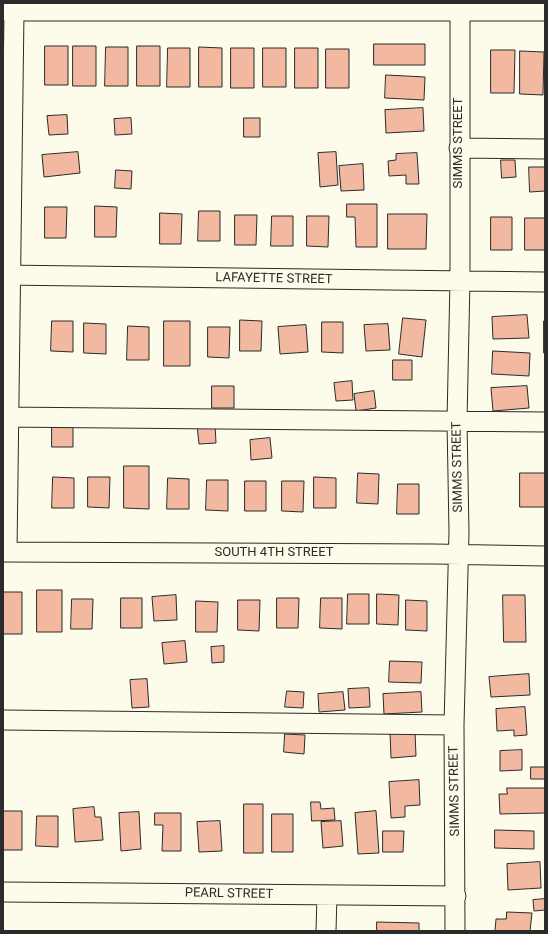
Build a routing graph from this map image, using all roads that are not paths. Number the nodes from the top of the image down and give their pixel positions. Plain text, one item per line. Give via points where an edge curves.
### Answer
1 (460, 6) edge
2 (9, 11) edge
3 (545, 11) edge
4 (8, 140) edge
5 (459, 148) junction
6 (545, 149) edge
7 (8, 275) edge
8 (460, 280) junction
9 (545, 282) edge
10 (6, 417) edge
11 (457, 421) junction
12 (545, 422) edge
13 (5, 552) edge
14 (458, 554) junction
15 (545, 556) edge
16 (3, 720) edge
17 (454, 725) junction
18 (3, 892) edge
19 (327, 895) junction
20 (456, 896) junction
21 (326, 931) edge
22 (455, 931) edge

1 - 2 street
1 - 3 street
1 - 5 street, SIMMS STREET
2 - 4 street
4 - 7 street
5 - 6 street
5 - 8 street, SIMMS STREET
7 - 8 street, LAFAYETTE STREET
7 - 10 street
8 - 9 street, LAFAYETTE STREET
8 - 11 street, SIMMS STREET
10 - 11 street
10 - 13 street
11 - 12 street
11 - 14 street, SIMMS STREET
13 - 14 street, SOUTH 4TH STREET
14 - 15 street, SOUTH 4TH STREET
14 - 17 street, SIMMS STREET
16 - 17 street
17 - 20 street, SIMMS STREET
18 - 19 street, PEARL STREET
19 - 20 street, PEARL STREET
19 - 21 street
20 - 22 street, SIMMS STREET

